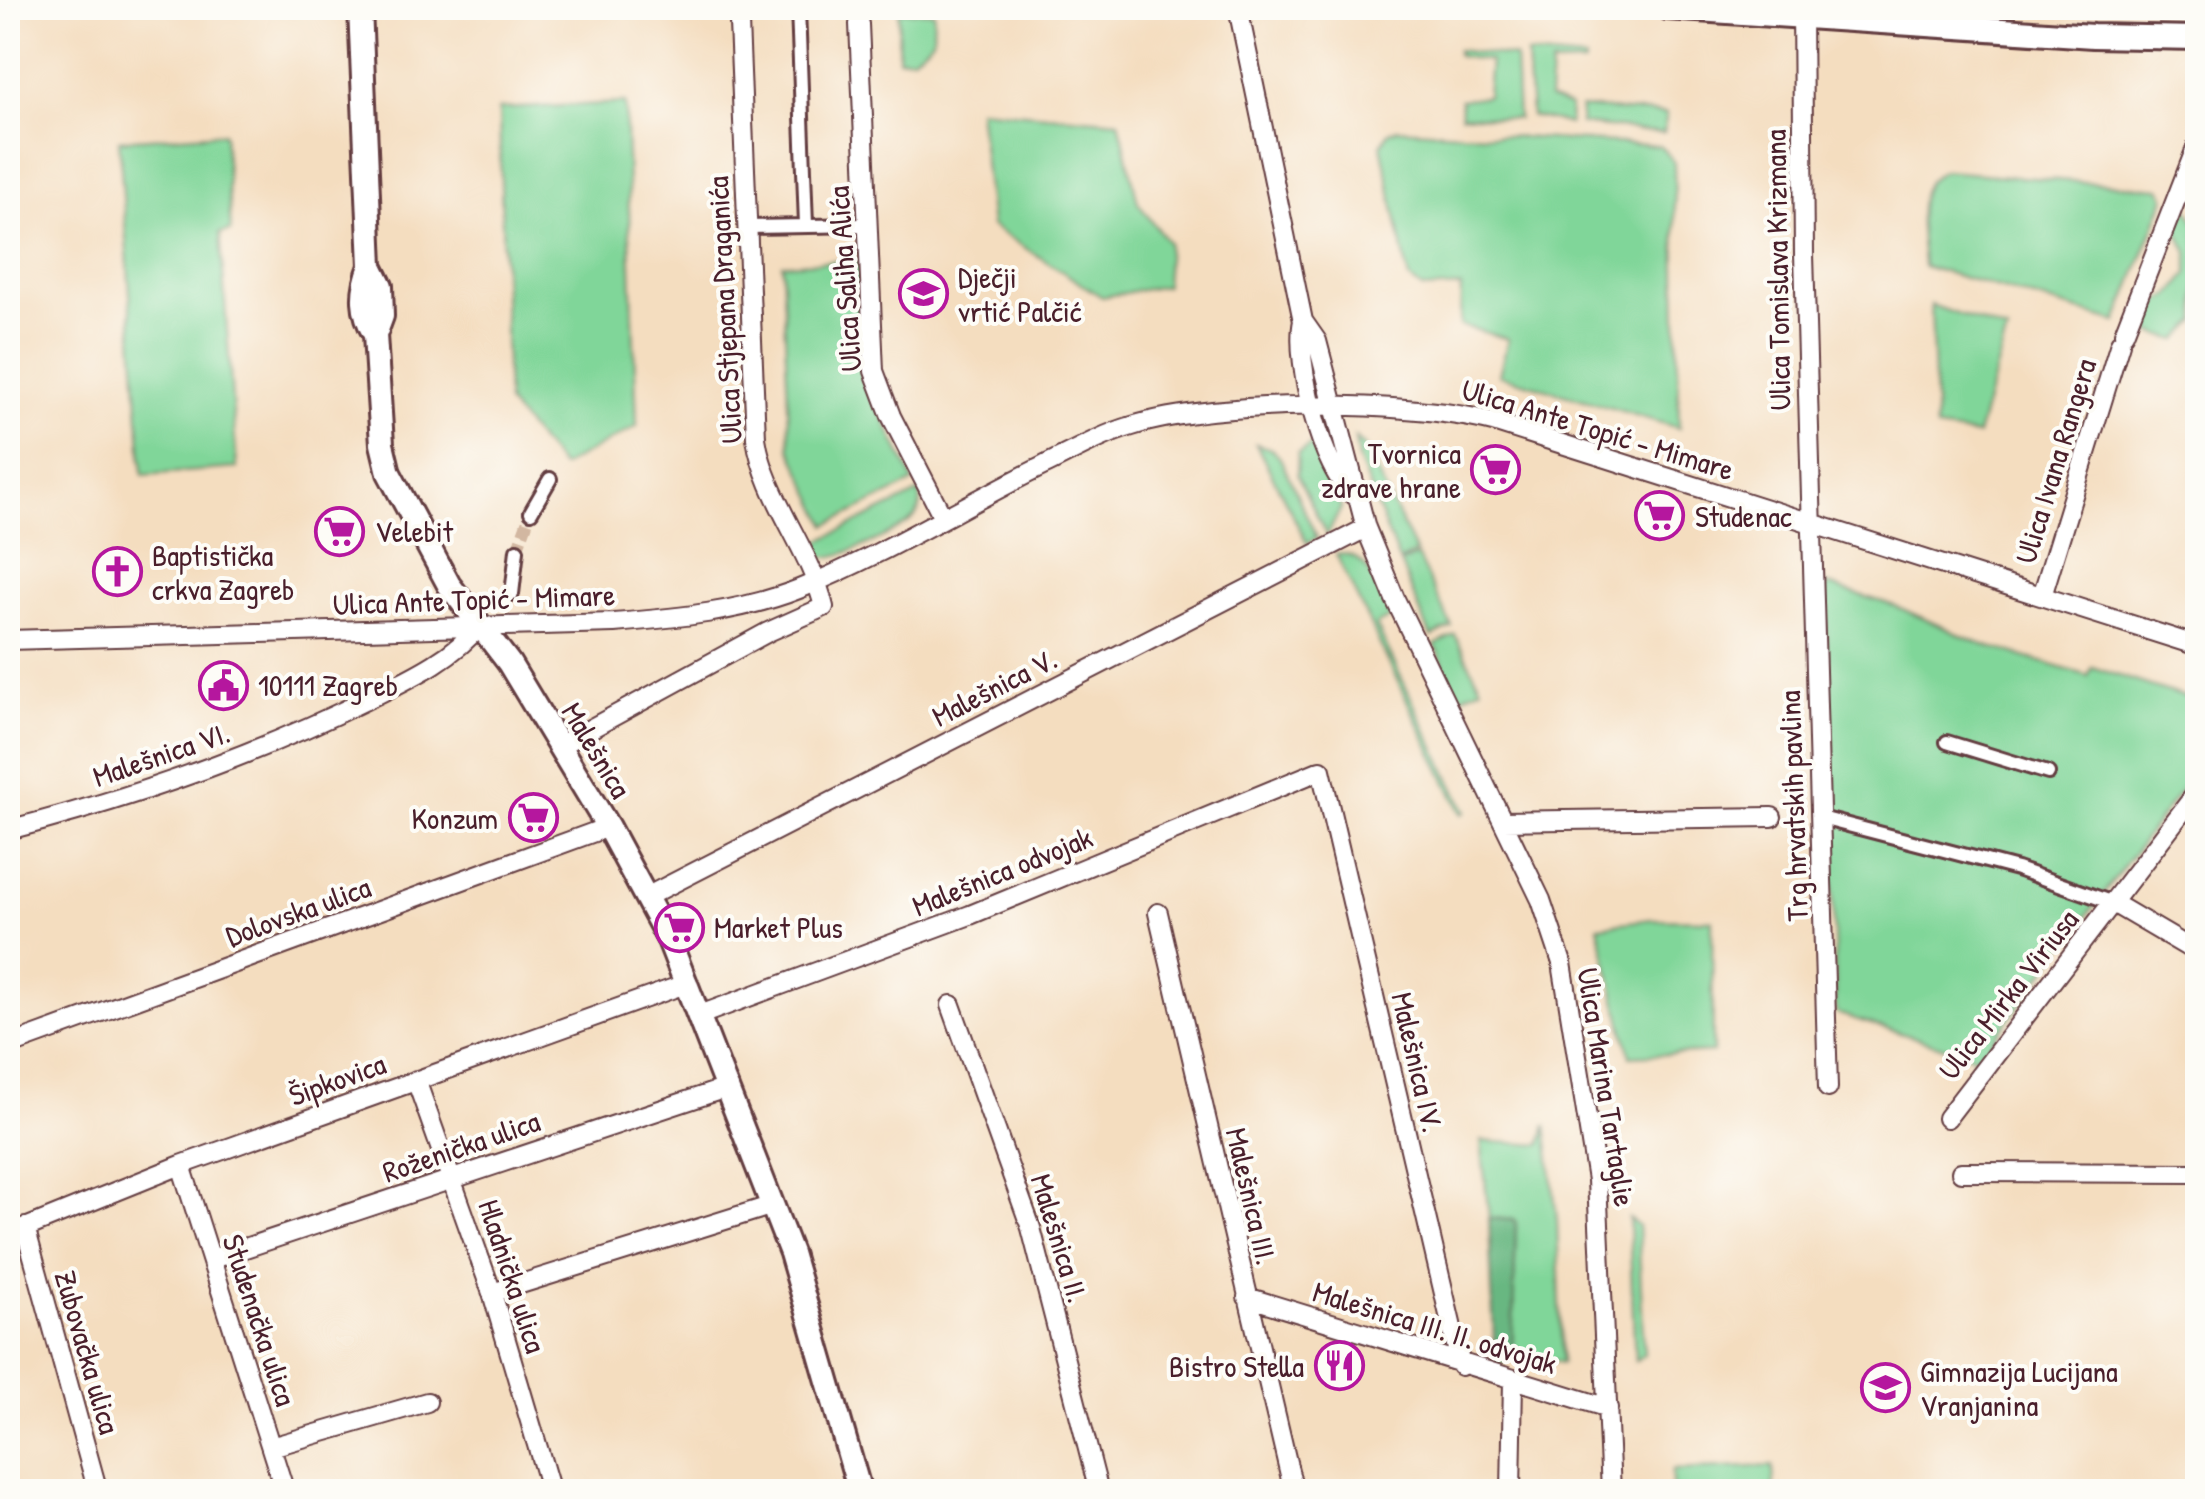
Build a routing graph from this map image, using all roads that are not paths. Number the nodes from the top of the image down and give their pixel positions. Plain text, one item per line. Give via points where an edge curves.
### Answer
1 (360, 8) edge
2 (798, 8) edge
3 (1238, 8) edge
4 (1667, 8) edge
5 (1802, 12) edge
6 (739, 23) dead end
7 (859, 24) dead end
8 (2198, 38) edge
9 (2198, 143) edge
10 (866, 225) junction
11 (748, 226) junction
12 (806, 226) junction
13 (1302, 321) junction
14 (1314, 408) junction
15 (1334, 408) junction
16 (550, 480) dead end
17 (1354, 495) junction
18 (530, 512) tunnel mouth
19 (942, 515) junction
20 (1810, 522) junction
21 (1366, 528) junction
22 (517, 550) tunnel mouth
23 (818, 581) junction
24 (512, 594) dead end
25 (2042, 596) junction
26 (480, 625) junction
27 (8, 640) edge
28 (2198, 646) edge
29 (1947, 742) dead end
30 (559, 746) junction
31 (1321, 770) joint
32 (2048, 773) dead end
33 (2198, 791) edge
34 (1772, 816) dead end
35 (1821, 818) junction
36 (1503, 821) junction
37 (608, 827) junction
38 (8, 830) edge
39 (648, 896) junction
40 (2113, 903) junction
41 (1158, 913) dead end
42 (2198, 953) edge
43 (688, 983) junction
44 (951, 1005) dead end
45 (700, 1015) junction
46 (8, 1046) edge
47 (416, 1080) junction
48 (729, 1087) junction
49 (1828, 1088) dead end
50 (1946, 1118) dead end
51 (182, 1164) junction
52 (1961, 1172) dead end
53 (2198, 1172) edge
54 (452, 1177) junction
55 (774, 1204) junction
56 (16, 1231) edge
57 (212, 1259) junction
58 (492, 1292) junction
59 (1247, 1296) junction
60 (1461, 1366) junction
61 (1514, 1380) junction
62 (427, 1402) dead end
63 (1608, 1408) junction
64 (271, 1447) junction
65 (98, 1492) edge
66 (285, 1492) edge
67 (552, 1492) edge
68 (860, 1492) edge
69 (1099, 1492) edge
70 (1294, 1492) edge
71 (1511, 1492) edge
72 (1611, 1492) edge

1 - 26 street, Malešnica via 371,266 362,288 374,336 382,444 389,472 449,585
2 - 12 street
3 - 13 street, Ulica Marina Tartaglie
4 - 5 street
5 - 8 street via 2074,35
5 - 20 street, Ulica Tomislava Krizmana
6 - 11 street, Ulica Stjepana Draganića
7 - 10 street, Ulica Saliha Alića
9 - 25 street, Ulica Ivana Rangera via 2122,338
10 - 12 street
10 - 19 street, Ulica Saliha Alića via 874,371
11 - 12 street
11 - 23 street, Ulica Stjepana Draganića via 759,459
13 - 14 street, Ulica Marina Tartaglie
13 - 15 street, Ulica Marina Tartaglie via 1315,336
14 - 15 street, Ulica Ante Topić - Mimare
14 - 17 street, Ulica Marina Tartaglie via 1334,474
14 - 19 street, Ulica Ante Topić - Mimare via 1194,414 1134,425
15 - 17 street, Ulica Marina Tartaglie
15 - 20 street, Ulica Ante Topić - Mimare via 1461,414
16 - 18 street
17 - 21 street, Ulica Marina Tartaglie
19 - 23 street, Ulica Ante Topić - Mimare
20 - 25 street, Ulica Ante Topić - Mimare
20 - 35 street, Trg hrvatskih pavlina
21 - 36 street, Ulica Marina Tartaglie
21 - 39 street, Malešnica V.
22 - 24 street
23 - 26 street, Ulica Ante Topić - Mimare via 772,599 661,619
23 - 30 street via 824,607
25 - 28 street, Ulica Ante Topić - Mimare
26 - 27 street, Ulica Ante Topić - Mimare
26 - 30 street, Malešnica
26 - 38 street, Malešnica VI. via 466,643 407,680 242,757
29 - 32 street
30 - 37 street, Malešnica
31 - 45 street, Malešnica odvojak via 970,915
31 - 60 street, Malešnica IV.
33 - 40 street
34 - 36 street, Trg hrvatskih pavlina
35 - 40 street via 2018,869
35 - 49 street, Trg hrvatskih pavlina
36 - 63 street, Ulica Marina Tartaglie via 1546,914 1572,1006 1597,1180
37 - 39 street, Malešnica
37 - 46 street, Dolovska ulica
39 - 43 street, Malešnica
40 - 42 street
40 - 50 street, Ulica Mirka Viriusa
41 - 59 street, Malešnica III.
43 - 45 street, Malešnica
43 - 47 street, Šipkovica
44 - 69 street, Malešnica II. via 1031,1228
45 - 48 street, Malešnica
47 - 51 street, Šipkovica
47 - 54 street, Hladnička ulica
48 - 54 street, Roženička ulica
48 - 55 street, Malešnica
51 - 56 street, Šipkovica
51 - 57 street, Studenačka ulica
52 - 53 street
54 - 57 street, Roženička ulica
54 - 58 street, Hladnička ulica
55 - 58 street
55 - 68 street, Malešnica
56 - 65 street, Zubovačka ulica
57 - 64 street, Studenačka ulica
58 - 67 street, Hladnička ulica
59 - 60 street, Malešnica III. II. odvojak
59 - 70 street, Malešnica III.
60 - 61 street, Malešnica III. II. odvojak
61 - 63 street, Malešnica III. II. odvojak
61 - 71 street
62 - 64 street
63 - 72 street, Ulica Marina Tartaglie
64 - 66 street, Studenačka ulica

